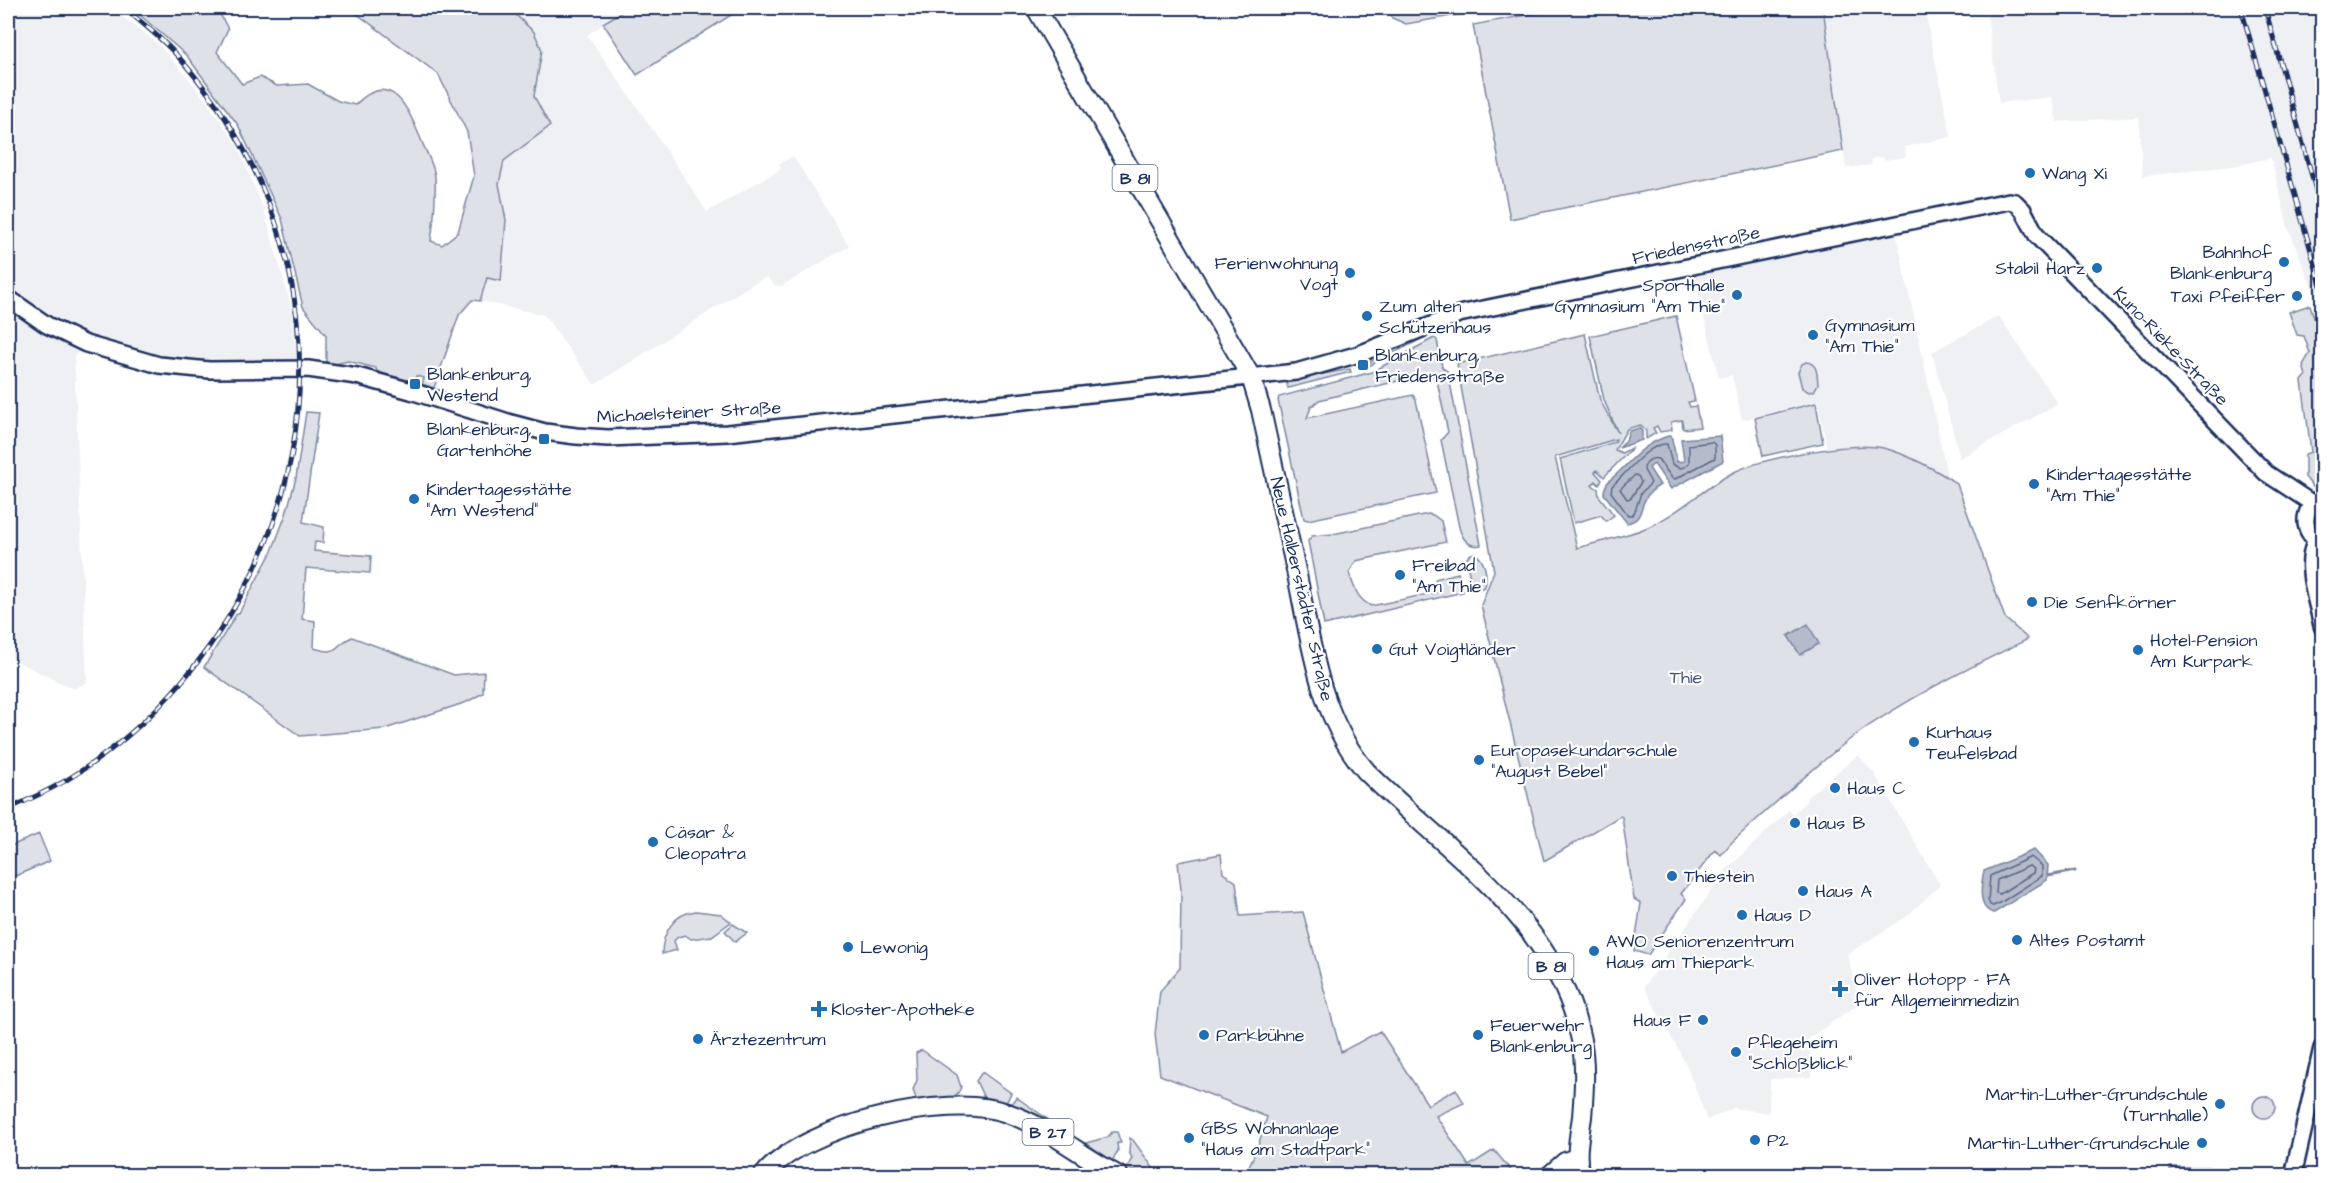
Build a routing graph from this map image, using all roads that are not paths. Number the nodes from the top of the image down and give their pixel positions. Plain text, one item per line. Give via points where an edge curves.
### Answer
1 (1036, 8) edge
2 (2015, 202) joint
3 (8, 298) edge
4 (1251, 377) junction
5 (2318, 501) edge
6 (2319, 542) edge
7 (2322, 626) edge
8 (2322, 1048) edge
9 (1578, 1167) edge
10 (763, 1176) edge
11 (1119, 1176) edge
12 (1549, 1176) edge
13 (2292, 1176) edge

1 - 4 main road, Neue Halberstädter Straße / B 81
2 - 4 street, Friedensstraße via 2004,201 1459,314 1322,365
2 - 5 street, Kuno-Rieke-Straße via 2024,210 2037,236 2266,472
3 - 4 street, Michaelsteiner Straße via 47,325 86,344 159,365 209,370 301,369 357,376 545,432 609,438 727,433
4 - 9 main road, Neue Halberstädter Straße / B 81 via 1262,410 1321,685 1331,714 1360,765 1488,885 1537,942 1555,972 1581,1039 1584,1085
5 - 6 street via 2307,512 2306,523 2309,533
6 - 7 street via 2312,550 2310,565
8 - 13 street
9 - 12 main road via 1570,1159
10 - 11 main road, B 27 via 787,1154 845,1128 920,1108 970,1105 1027,1121

